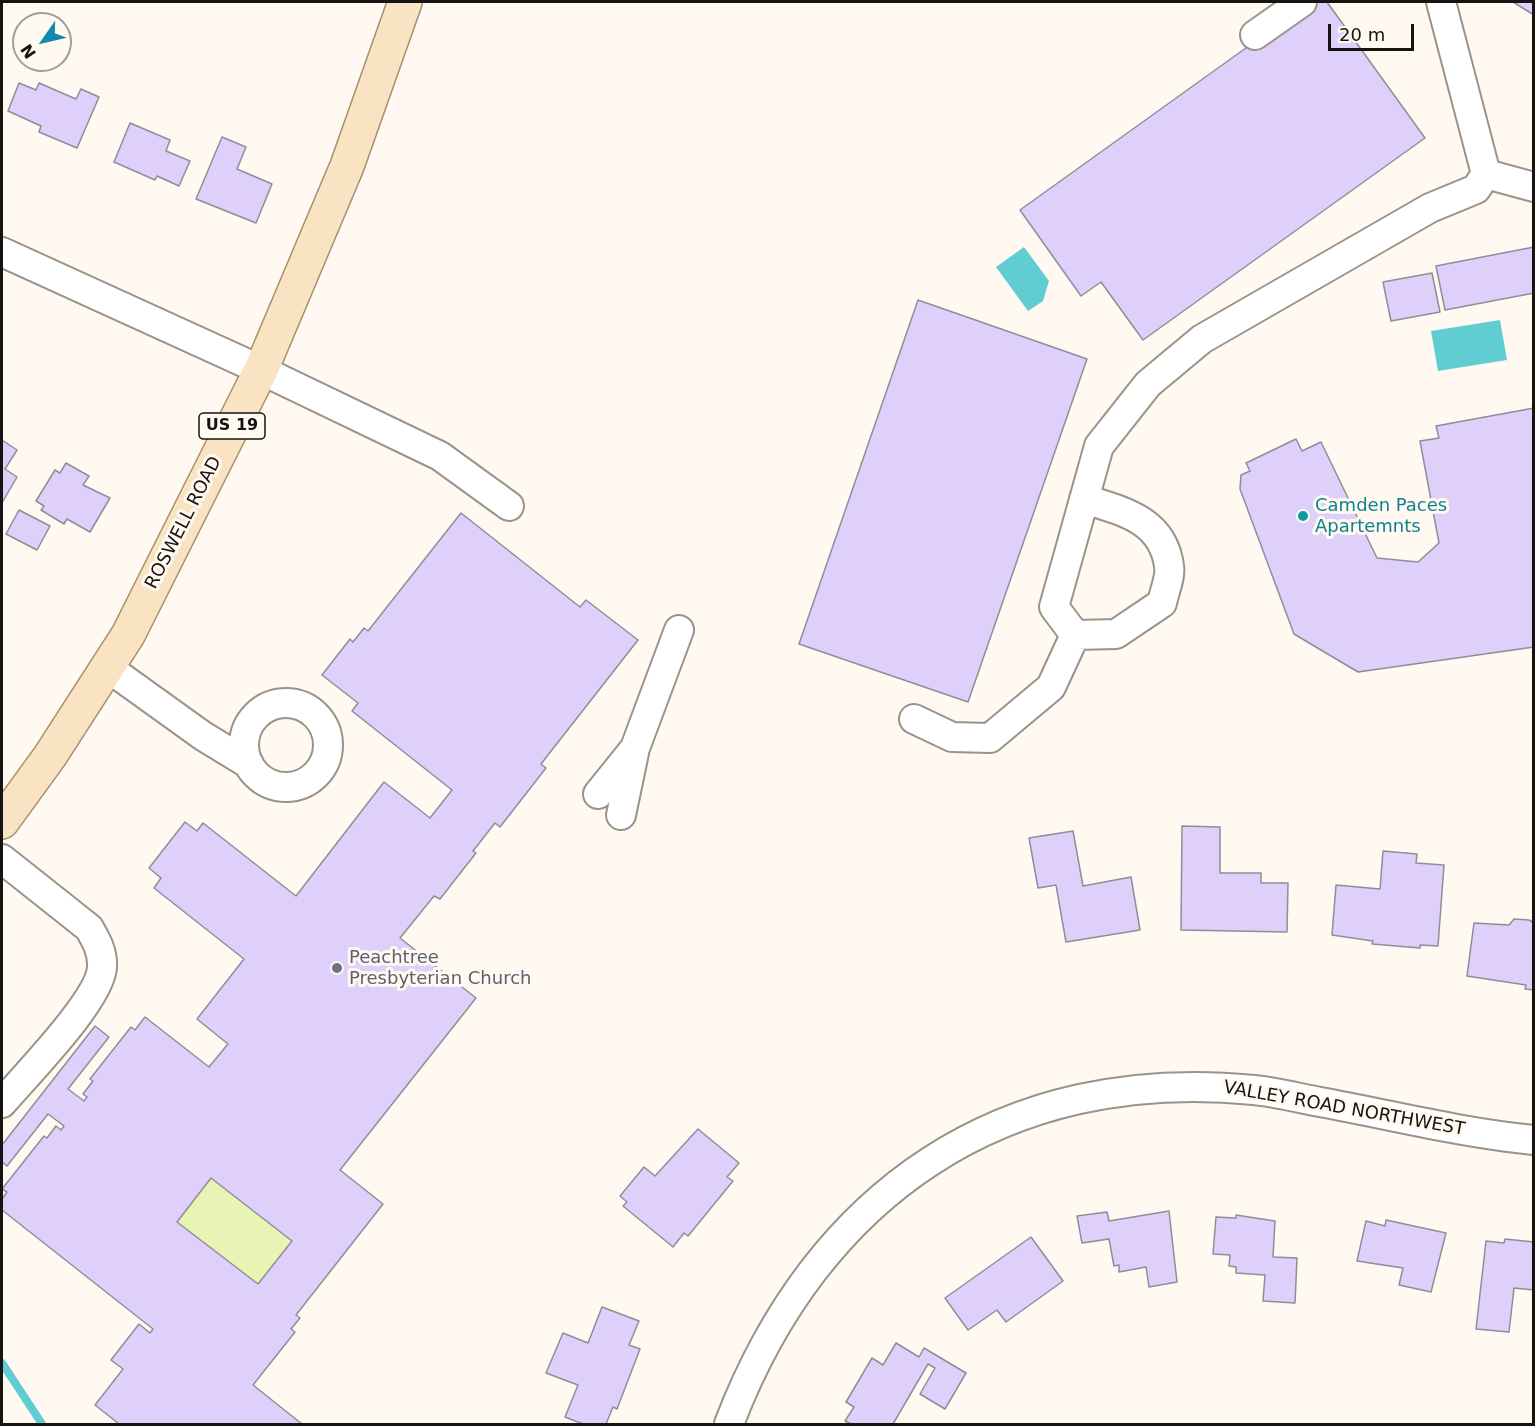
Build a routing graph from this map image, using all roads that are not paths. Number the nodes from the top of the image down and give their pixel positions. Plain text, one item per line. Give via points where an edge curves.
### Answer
1 (405, 2) edge
2 (1302, 2) edge
3 (1441, 2) edge
4 (1255, 35) dead end
5 (1486, 174) junction
6 (1533, 187) edge
7 (2, 252) edge
8 (261, 370) junction
9 (1084, 499) junction
10 (509, 506) dead end
11 (679, 630) dead end
12 (1075, 635) junction
13 (107, 667) junction
14 (914, 719) dead end
15 (635, 747) junction
16 (249, 764) dead end
17 (598, 794) dead end
18 (621, 815) dead end
19 (2, 822) edge
20 (2, 859) edge
21 (2, 1103) edge
22 (1533, 1140) edge
23 (729, 1425) edge

1 - 8 main road, ROSWELL ROAD / US 19 via 348,165
2 - 4 street
3 - 5 street
5 - 6 street
5 - 9 street via 1476,189 1430,208 1202,339 1148,384 1099,446
7 - 8 street
8 - 10 street via 440,456
8 - 13 main road, ROSWELL ROAD / US 19 via 128,635
9 - 12 street via 1054,607
9 - 12 street via 1130,513 1161,537 1170,568 1162,603 1116,634
11 - 15 street
12 - 14 street via 1051,687 990,738 952,737
13 - 16 street
13 - 19 main road, ROSWELL ROAD / US 19
15 - 17 street
15 - 18 street
20 - 21 street via 88,928 96,940 102,967 94,991
22 - 23 street, VALLEY ROAD NORTHWEST via 1257,1090 1208,1086 1159,1087 1094,1096 1031,1113 961,1142 903,1179 866,1211 797,1291 745,1383

